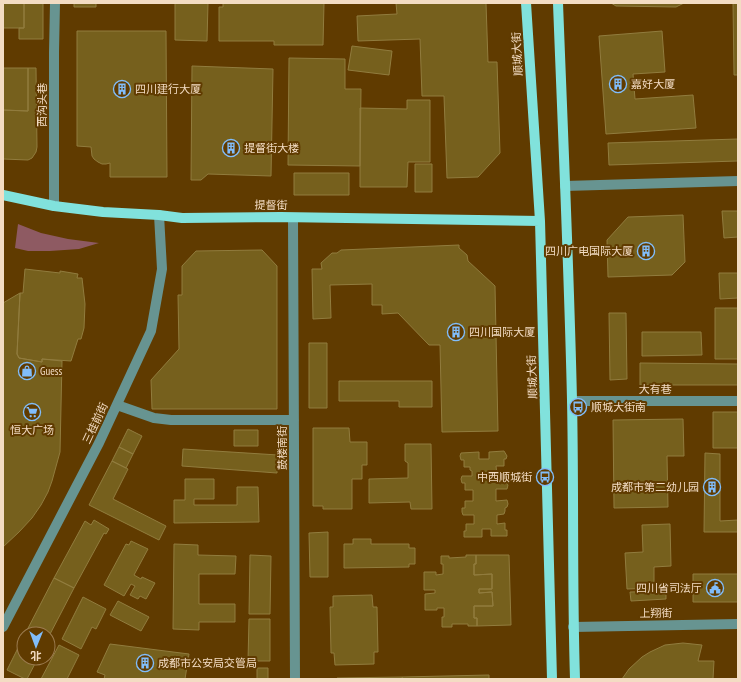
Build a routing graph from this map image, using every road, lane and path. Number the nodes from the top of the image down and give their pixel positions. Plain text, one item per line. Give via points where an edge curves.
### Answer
1 (55, 3) edge
2 (526, 3) edge
3 (558, 3) edge
4 (738, 181) edge
5 (565, 186) junction
6 (3, 195) edge
7 (54, 206) junction
8 (159, 215) junction
9 (293, 218) junction
10 (540, 221) junction
11 (572, 401) junction
12 (738, 401) edge
13 (117, 404) junction
14 (294, 420) junction
15 (738, 624) edge
16 (574, 626) junction
17 (3, 627) edge
18 (295, 679) edge
19 (552, 679) edge
20 (575, 679) edge

1 - 7 street, 西沟头巷
2 - 10 main road, 顺城大街
3 - 5 main road
4 - 5 street
5 - 11 main road
6 - 7 main road, 提督街
7 - 8 main road, 提督街
8 - 9 main road, 提督街 via 182,218
8 - 13 street, 三桂前街 via 162,269 151,331
9 - 10 main road, 提督街
9 - 14 street, 鼓楼南街
10 - 19 main road, 顺城大街
11 - 12 street, 大有巷
11 - 16 main road
13 - 14 street via 154,418 171,420
13 - 17 street, 三桂前街
14 - 18 street, 鼓楼南街
15 - 16 street, 上翔街
16 - 20 main road

